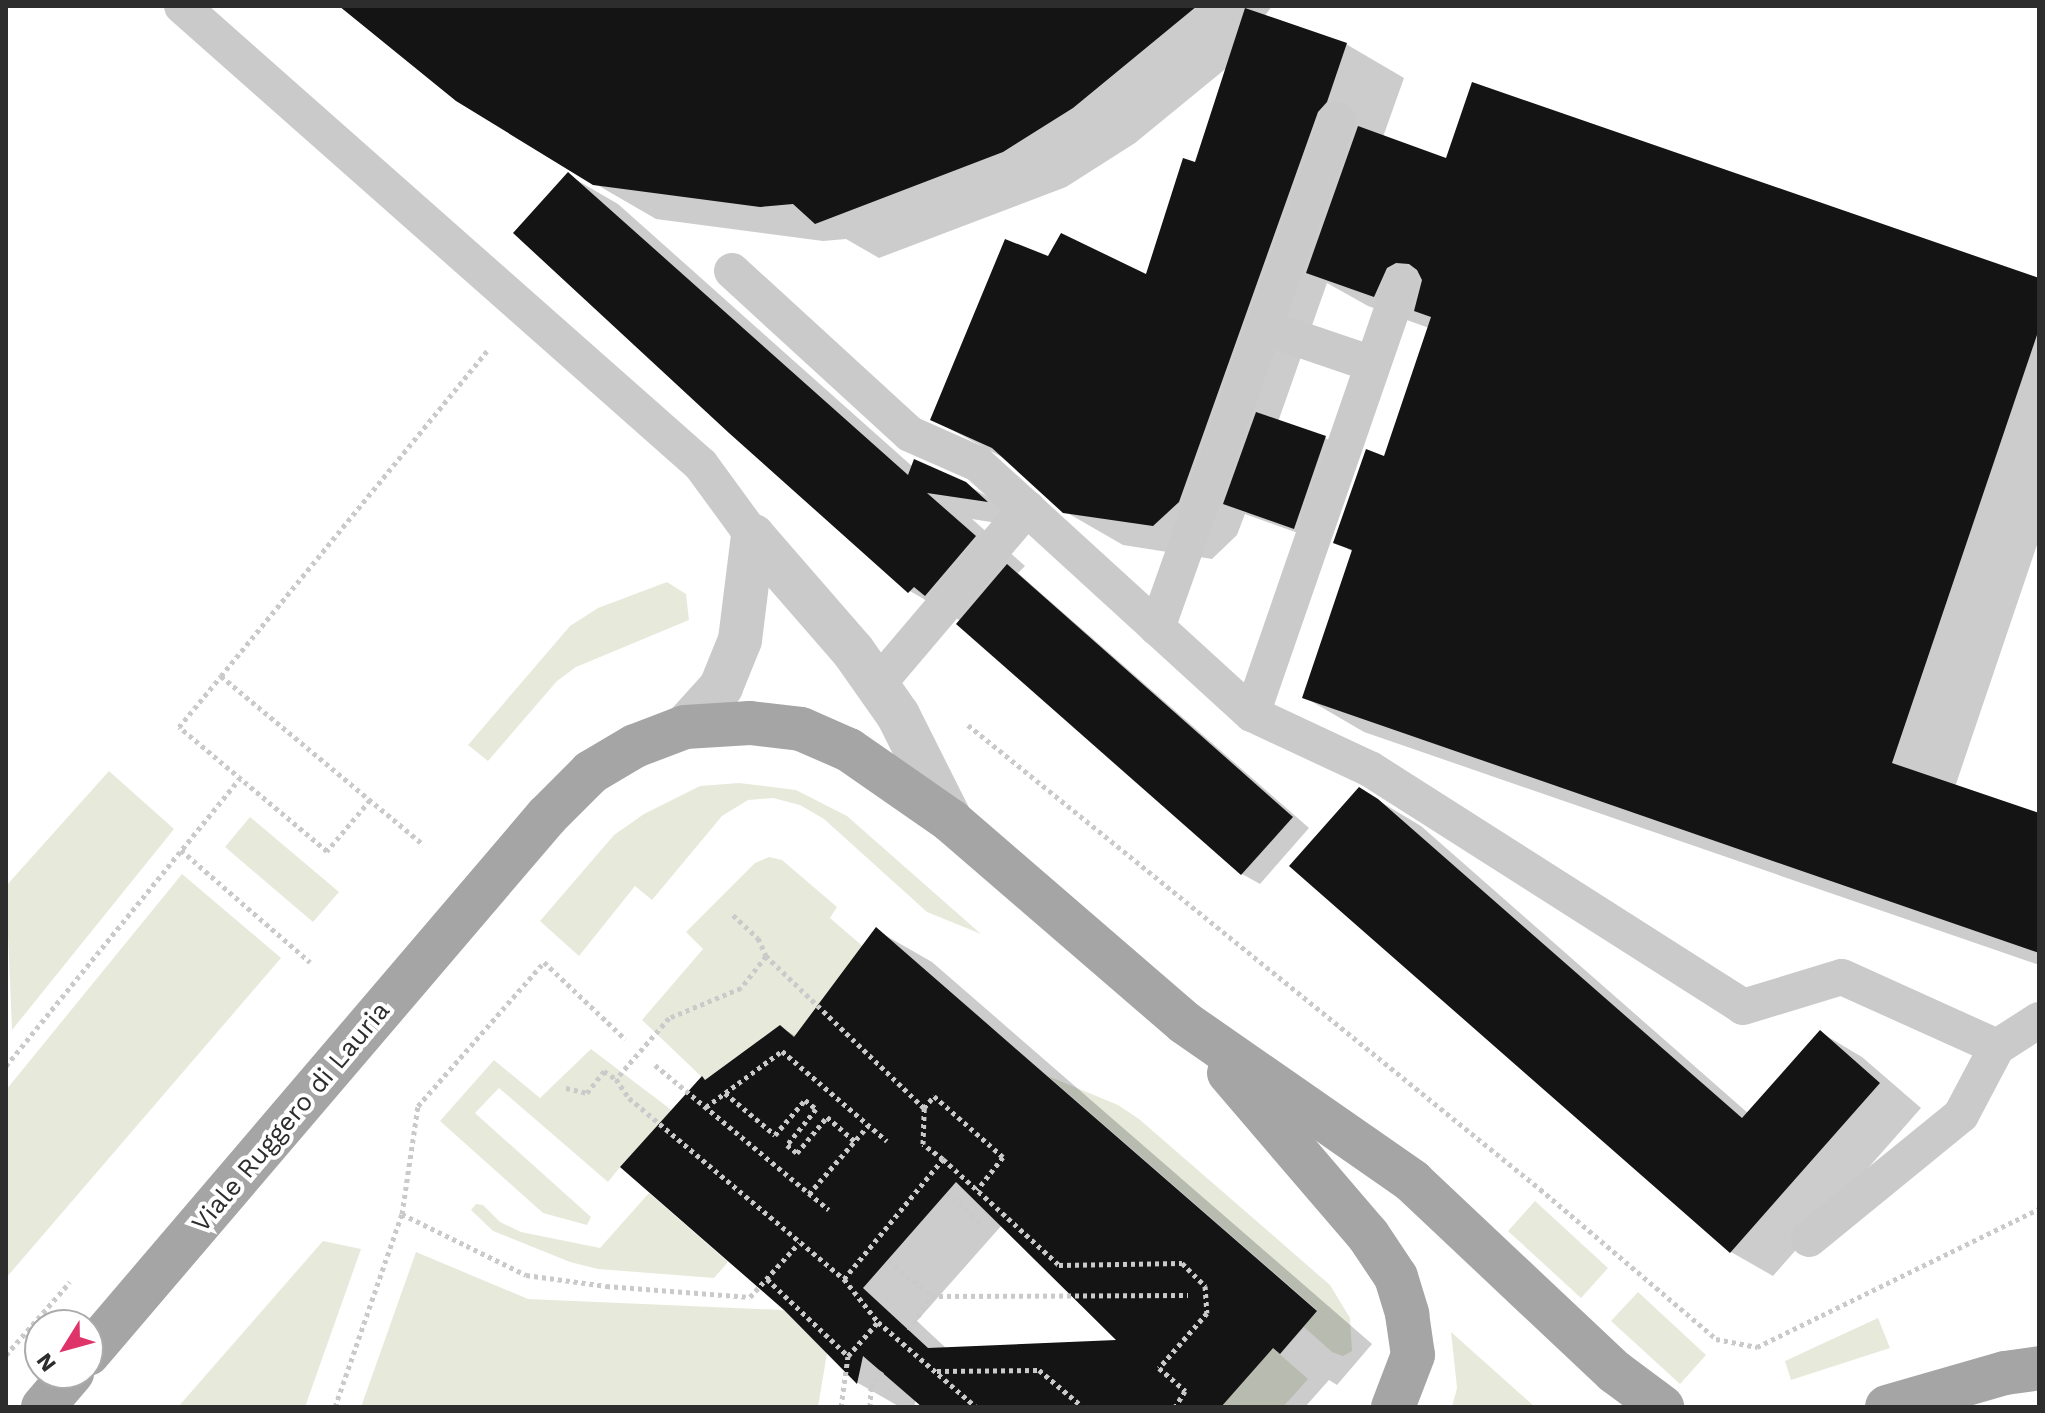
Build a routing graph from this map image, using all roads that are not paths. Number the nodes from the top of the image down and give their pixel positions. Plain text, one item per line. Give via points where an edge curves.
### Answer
1 (182, 6) edge
2 (1338, 119) dead end
3 (732, 271) dead end
4 (1401, 283) dead end
5 (1263, 327) junction
6 (1372, 364) junction
7 (1027, 508) junction
8 (753, 536) junction
9 (1157, 628) junction
10 (877, 685) junction
11 (1252, 714) junction
12 (685, 727) junction
13 (951, 821) junction
14 (2039, 1020) edge
15 (1185, 1023) junction
16 (1997, 1047) junction
17 (1809, 1239) dead end
18 (104, 1335) edge
19 (2039, 1368) edge
20 (58, 1389) edge
21 (43, 1407) edge
22 (1393, 1407) edge
23 (1662, 1407) edge
24 (1887, 1407) edge

1 - 8 lane via 701,465
2 - 5 lane
3 - 7 lane via 910,434 978,464
4 - 6 lane
5 - 6 lane
5 - 9 lane
6 - 11 lane
7 - 9 lane
7 - 10 lane
8 - 10 street
8 - 12 street via 740,640 721,687
9 - 11 lane
10 - 13 street via 898,715
11 - 16 lane via 1370,769 1743,1007 1842,977
12 - 13 main road, Viale Ruggero di Lauria via 750,723 801,729 849,750
12 - 18 main road, Viale Ruggero di Lauria via 635,746 591,772 547,816
13 - 15 main road, Viale Ruggero di Lauria
14 - 16 lane
15 - 22 main road via 1368,1235 1396,1277 1413,1355
15 - 23 main road via 1412,1181 1615,1372
16 - 17 lane via 1961,1115
19 - 24 main road
20 - 21 main road

